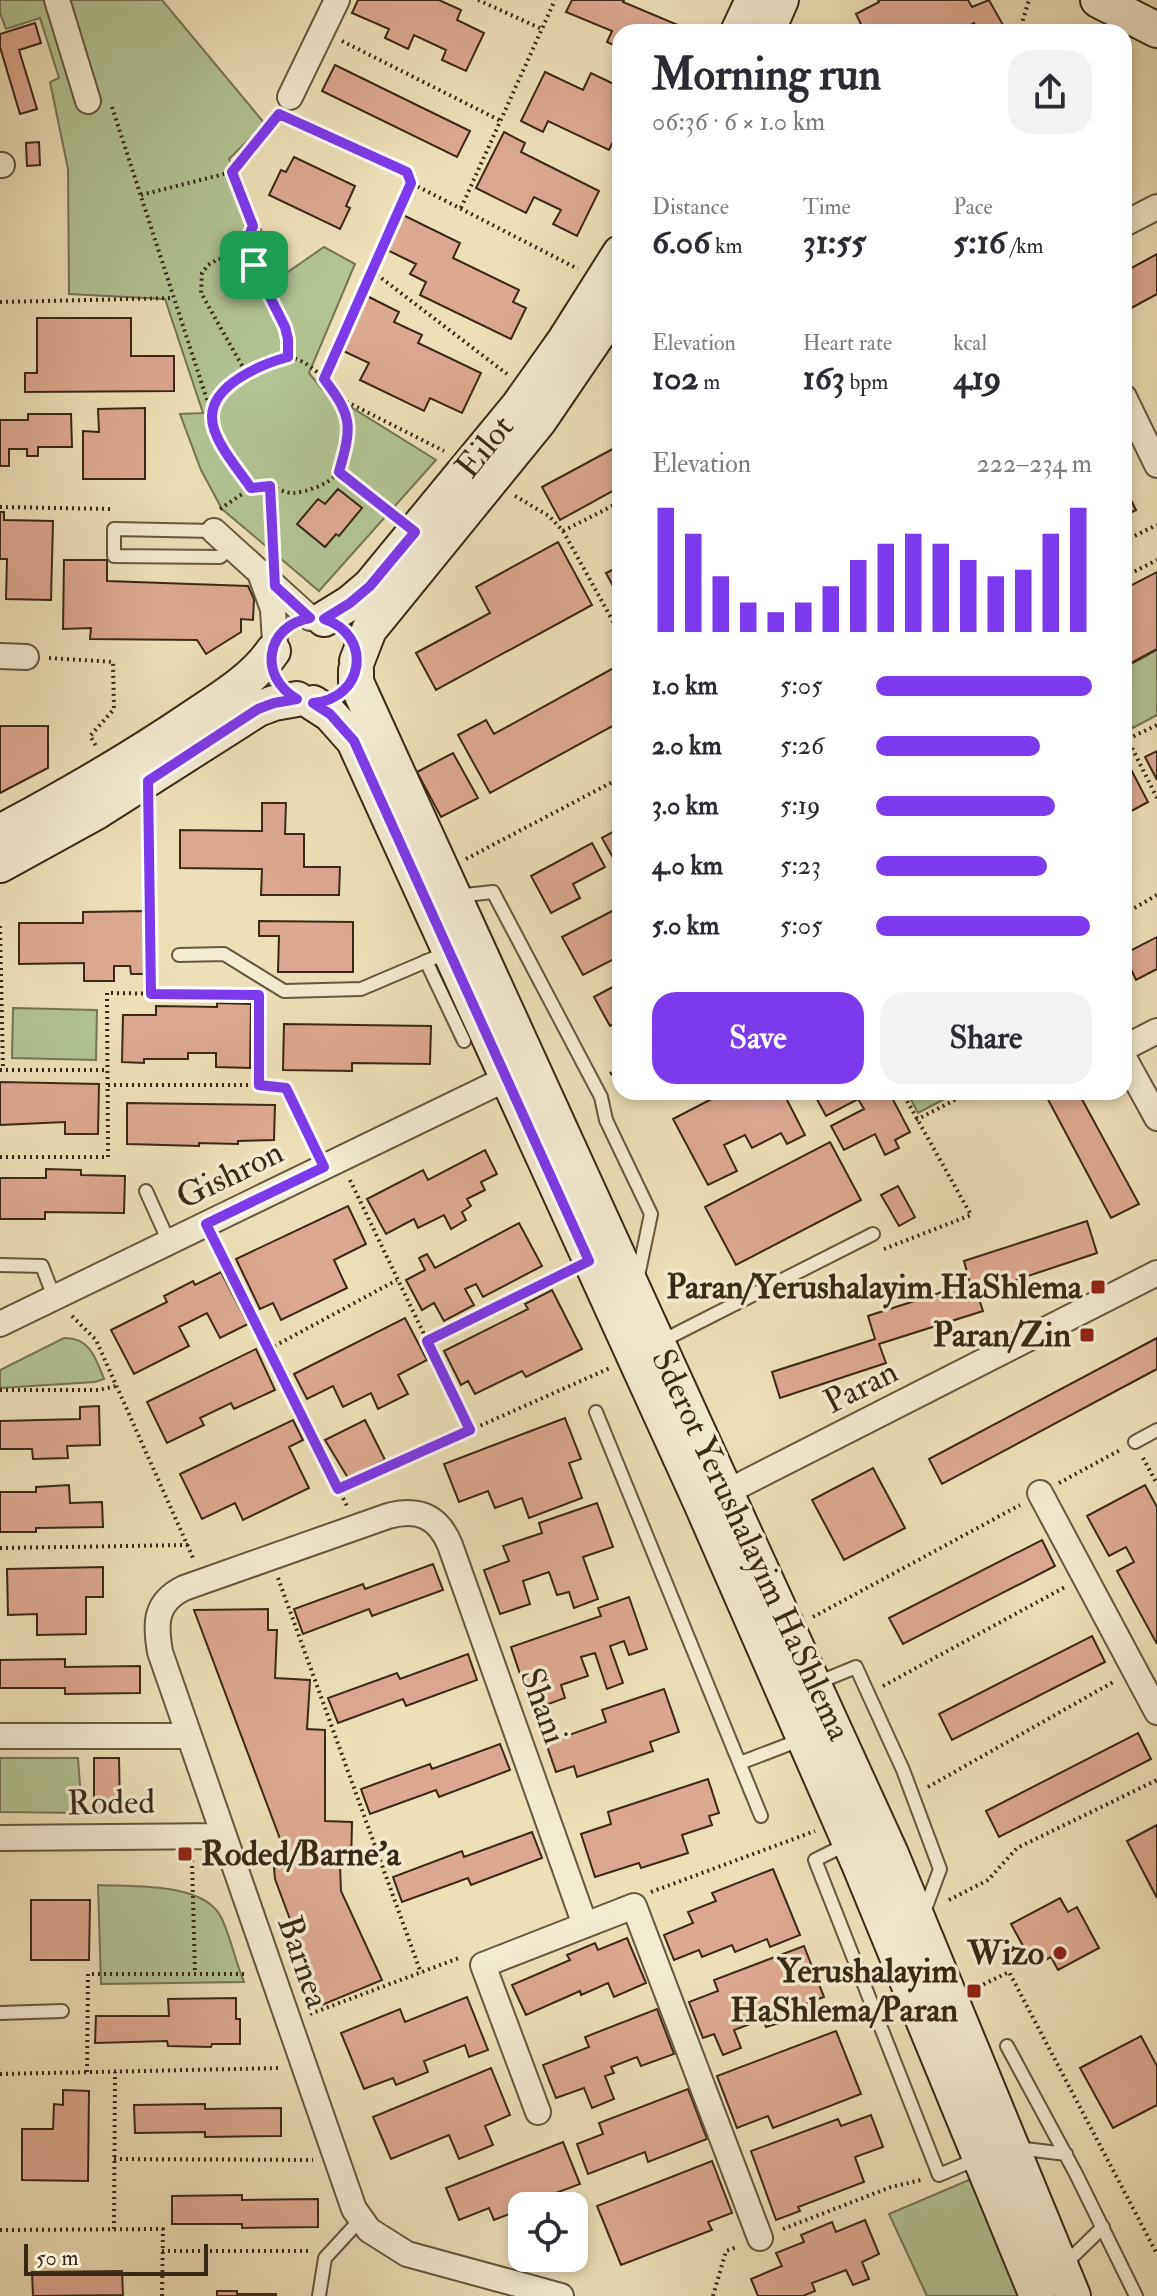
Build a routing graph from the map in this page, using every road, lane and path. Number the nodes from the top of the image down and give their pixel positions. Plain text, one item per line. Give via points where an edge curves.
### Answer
1 (57, 0) edge
2 (337, 0) edge
3 (478, 0) edge
4 (555, 0) edge
5 (753, 0) edge
6 (781, 0) edge
7 (1029, 0) edge
8 (1101, 0) edge
9 (742, 24) edge
10 (770, 24) edge
11 (1023, 24) edge
12 (542, 29) junction
13 (1157, 30) edge
14 (322, 31) junction
15 (98, 98) joint
16 (291, 109) junction
17 (501, 121) junction
18 (232, 172) junction
19 (411, 183) junction
20 (141, 195) junction
21 (1157, 207) edge
22 (461, 208) junction
23 (1132, 220) edge
24 (240, 258) junction
25 (372, 271) junction
26 (612, 278) edge
27 (612, 282) edge
28 (612, 283) edge
29 (174, 298) junction
30 (0, 302) edge
31 (288, 357) junction
32 (245, 372) junction
33 (324, 379) junction
34 (529, 391) junction
35 (338, 398) junction
36 (1132, 413) edge
37 (212, 416) junction
38 (1157, 465) edge
39 (339, 472) junction
40 (481, 473) junction
41 (270, 486) junction
42 (251, 488) junction
43 (612, 506) edge
44 (0, 507) edge
45 (124, 509) dead end
46 (215, 521) junction
47 (1157, 525) edge
48 (563, 531) junction
49 (415, 532) junction
50 (1132, 537) edge
51 (232, 547) junction
52 (1157, 560) edge
53 (1132, 573) edge
54 (267, 578) junction
55 (317, 619) junction
56 (612, 620) edge
57 (274, 647) junction
58 (0, 656) edge
59 (26, 657) joint
60 (356, 666) junction
61 (305, 701) junction
62 (1157, 725) edge
63 (1132, 737) edge
64 (1132, 747) edge
65 (110, 770) junction
66 (148, 781) junction
67 (612, 783) edge
68 (1157, 798) edge
69 (0, 832) edge
70 (0, 865) edge
71 (449, 883) junction
72 (1157, 895) edge
73 (1132, 909) edge
74 (0, 926) edge
75 (179, 955) dead end
76 (437, 957) junction
77 (259, 976) junction
78 (151, 994) junction
79 (259, 995) junction
80 (1157, 1031) edge
81 (464, 1041) dead end
82 (1132, 1044) edge
83 (2, 1070) edge
84 (108, 1070) junction
85 (519, 1072) junction
86 (1132, 1074) edge
87 (108, 1085) junction
88 (259, 1085) junction
89 (1139, 1088) junction
90 (906, 1100) edge
91 (955, 1100) edge
92 (1157, 1105) edge
93 (1157, 1118) edge
94 (916, 1120) junction
95 (0, 1157) edge
96 (332, 1163) junction
97 (146, 1191) dead end
98 (206, 1224) junction
99 (873, 1234) joint
100 (169, 1242) junction
101 (589, 1261) junction
102 (0, 1265) edge
103 (1157, 1265) edge
104 (1147, 1278) edge
105 (398, 1279) junction
106 (635, 1292) junction
107 (54, 1297) junction
108 (0, 1324) edge
109 (427, 1341) junction
110 (269, 1349) junction
111 (646, 1350) junction
112 (116, 1386) junction
113 (0, 1390) edge
114 (596, 1412) dead end
115 (470, 1430) junction
116 (1157, 1430) edge
117 (1135, 1442) junction
118 (1157, 1484) edge
119 (338, 1489) junction
120 (1040, 1493) junction
121 (714, 1498) junction
122 (427, 1516) joint
123 (357, 1527) junction
124 (188, 1545) junction
125 (0, 1548) edge
126 (270, 1557) junction
127 (1085, 1577) junction
128 (204, 1581) junction
129 (789, 1630) junction
130 (1135, 1670) junction
131 (814, 1684) junction
132 (868, 1693) junction
133 (1157, 1712) edge
134 (0, 1736) edge
135 (189, 1736) junction
136 (804, 1738) junction
137 (740, 1763) junction
138 (1157, 1780) edge
139 (913, 1795) junction
140 (761, 1816) dead end
141 (845, 1832) junction
142 (191, 1836) junction
143 (224, 1836) junction
144 (0, 1838) edge
145 (634, 1906) junction
146 (922, 1916) junction
147 (585, 1925) junction
148 (483, 1965) junction
149 (421, 1973) junction
150 (195, 1974) junction
151 (271, 1974) junction
152 (951, 1999) junction
153 (62, 2011) dead end
154 (0, 2013) edge
155 (288, 2023) junction
156 (1007, 2046) dead end
157 (304, 2068) junction
158 (87, 2072) junction
159 (115, 2072) junction
160 (0, 2074) edge
161 (538, 2112) dead end
162 (1012, 2147) junction
163 (1066, 2154) junction
164 (980, 2157) junction
165 (114, 2159) junction
166 (336, 2160) junction
167 (939, 2175) junction
168 (360, 2220) junction
169 (1103, 2227) junction
170 (114, 2229) junction
171 (0, 2230) edge
172 (760, 2238) junction
173 (162, 2251) junction
174 (332, 2251) junction
175 (1157, 2254) edge
176 (1068, 2282) edge
177 (509, 2289) edge
178 (162, 2296) edge
179 (319, 2296) edge
180 (561, 2296) edge
181 (713, 2296) edge
182 (1037, 2296) edge
183 (1136, 2296) edge

1 - 15 street
2 - 14 street
3 - 12 path
4 - 12 path
5 - 9 street
6 - 10 street
7 - 11 path
8 - 13 street
12 - 17 path
14 - 16 street
14 - 17 path
15 - 20 path
16 - 18 path
16 - 19 path via 407,172
17 - 22 path
18 - 20 path
18 - 24 path via 253,226
19 - 22 path
19 - 25 path
20 - 29 path
21 - 23 street
22 - 26 path
24 - 31 path via 254,265 285,327
24 - 32 path via 208,265 201,282 204,300
25 - 33 path
25 - 34 path
27 - 34 street, Eilot
28 - 40 street, Eilot via 555,399
29 - 30 path
29 - 37 path
31 - 32 path
31 - 33 path via 301,360
32 - 37 path via 217,402
33 - 35 path
34 - 40 street, Eilot
35 - 39 path via 350,428
35 - 40 path
36 - 38 street
37 - 42 path via 222,446
39 - 41 path via 307,490 290,493
39 - 49 path
40 - 48 path via 549,516
40 - 49 street, Eilot
40 - 60 street, Eilot via 369,630
41 - 42 path
41 - 54 path
42 - 46 path
43 - 48 path
44 - 45 path
46 - 51 street
46 - 51 lane via 114,529 114,556 220,557
47 - 50 path
48 - 56 path
49 - 55 street, Eilot via 370,586
51 - 54 street
52 - 53 path
54 - 55 street
54 - 57 street
55 - 57 street via 291,624
55 - 60 street via 339,625 350,637
57 - 61 street via 274,676 283,690
57 - 65 street via 264,664 236,687
58 - 59 street
59 - 65 path via 113,662 114,709 90,736
60 - 61 street via 338,696
60 - 71 street, Sderot Yerushalayim HaShlema via 356,682
61 - 66 street via 258,709
61 - 76 street, Sderot Yerushalayim HaShlema via 330,714 354,741
62 - 63 path
64 - 68 path
65 - 69 street
66 - 70 street
66 - 78 path
67 - 71 path
71 - 85 street, Sderot Yerushalayim HaShlema
71 - 106 lane via 493,892 601,1097 606,1120 651,1214
72 - 73 path
74 - 83 path
75 - 77 lane via 224,954
76 - 77 lane via 361,989 284,991
76 - 81 lane
76 - 85 street, Sderot Yerushalayim HaShlema
77 - 79 path
78 - 79 path
78 - 84 path via 107,993
79 - 88 path
80 - 82 street
83 - 84 path
84 - 87 path
85 - 96 street, Gishron
85 - 101 street, Sderot Yerushalayim HaShlema
85 - 106 street, Sderot Yerushalayim HaShlema
86 - 89 street
87 - 88 path
87 - 95 path via 108,1157
88 - 96 path via 286,1088
89 - 92 street
89 - 93 street
90 - 94 path
91 - 94 path
94 - 99 path via 971,1215 885,1250
96 - 98 street, Gishron
96 - 105 path
97 - 100 lane
98 - 100 street, Gishron
98 - 110 path
99 - 111 lane
100 - 107 street, Gishron
101 - 109 path
101 - 111 street, Sderot Yerushalayim HaShlema
102 - 107 lane via 42,1266
103 - 104 street, Paran
104 - 121 street, Paran
105 - 109 path
105 - 110 path
106 - 111 street, Sderot Yerushalayim HaShlema
107 - 108 street, Gishron
107 - 112 path via 96,1340
109 - 115 path
110 - 119 path
111 - 115 path
111 - 121 street, Sderot Yerushalayim HaShlema
112 - 113 path
112 - 124 path
114 - 137 lane
115 - 119 path
116 - 117 lane
117 - 118 path
117 - 120 path
119 - 123 path
120 - 127 street
120 - 129 path
121 - 129 street, Sderot Yerushalayim HaShlema
121 - 136 street, Sderot Yerushalayim HaShlema
122 - 123 street, Barnea via 400,1513
122 - 147 street, Shani via 441,1527 450,1545
123 - 126 street, Barnea
124 - 125 path
124 - 128 path
126 - 128 street, Barnea
126 - 149 path
127 - 130 street
127 - 132 path
128 - 135 street, Barnea via 167,1599 158,1616 160,1652
129 - 131 street, Sderot Yerushalayim HaShlema
130 - 133 street
130 - 139 path
131 - 132 lane via 856,1667
131 - 146 street, Sderot Yerushalayim HaShlema
132 - 139 lane
134 - 135 street
135 - 143 street, Barnea
136 - 137 lane
136 - 141 street, Sderot Yerushalayim HaShlema
137 - 140 lane
138 - 146 path via 1017,1848 988,1880
139 - 146 lane via 940,1869
141 - 145 path via 647,1893
141 - 164 street, Sderot Yerushalayim HaShlema
141 - 167 lane via 815,1860
142 - 143 street, Roded
142 - 144 street, Roded
142 - 150 path
143 - 151 street, Barnea
145 - 147 street
145 - 172 street
146 - 152 street, Sderot Yerushalayim HaShlema
147 - 148 street
148 - 149 path via 466,1956
148 - 161 street
149 - 155 path
150 - 151 path
150 - 158 path via 88,1974
151 - 155 street, Barnea
152 - 162 street, Sderot Yerushalayim HaShlema
152 - 175 path via 1009,1972
153 - 154 lane
155 - 157 street, Barnea
156 - 163 lane
157 - 159 path
157 - 166 street, Barnea
158 - 159 path
158 - 160 path
159 - 165 path
162 - 163 lane
162 - 176 street, Sderot Yerushalayim HaShlema
163 - 169 lane
164 - 167 lane
164 - 182 street, Sderot Yerushalayim HaShlema
165 - 166 path
165 - 170 path
166 - 168 street, Barnea
167 - 172 path via 891,2187
168 - 174 lane
168 - 177 street, Barnea via 379,2239 407,2254
169 - 176 lane
169 - 183 lane
170 - 171 path
170 - 173 path via 163,2229
172 - 181 path via 726,2251
173 - 174 path
173 - 178 path
174 - 179 lane via 325,2258
177 - 180 street, Barnea

